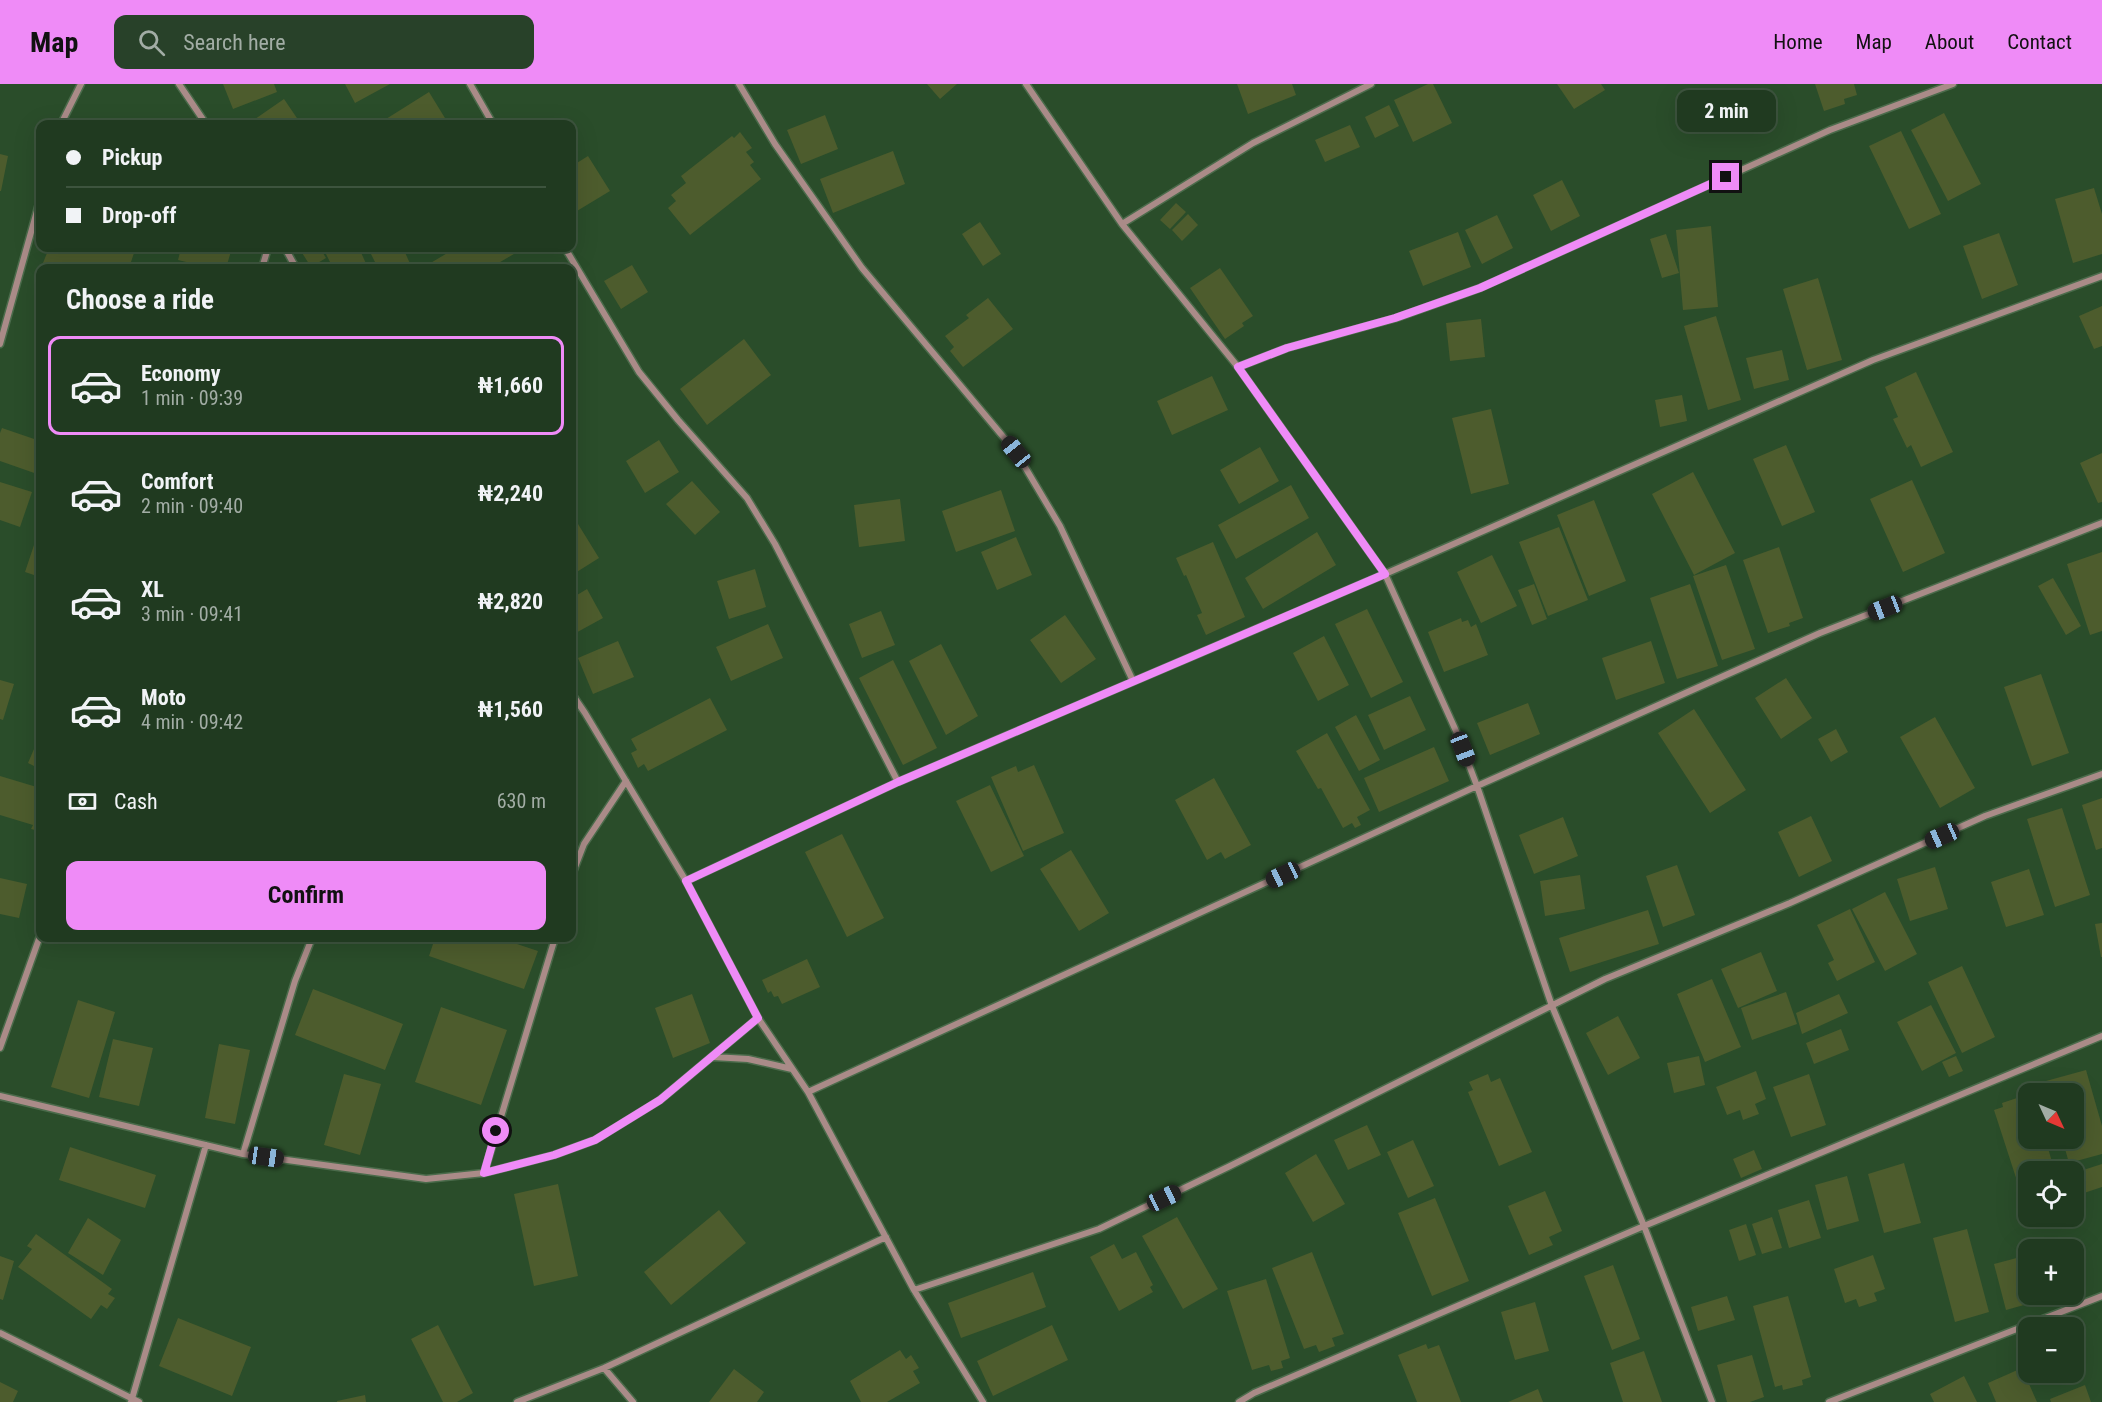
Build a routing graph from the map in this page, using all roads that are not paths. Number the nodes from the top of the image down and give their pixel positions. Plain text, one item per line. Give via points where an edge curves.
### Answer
1 (81, 84) edge
2 (179, 84) edge
3 (470, 84) edge
4 (739, 84) edge
5 (1026, 84) edge
6 (1371, 84) edge
7 (1953, 84) edge
8 (63, 120) edge
9 (203, 120) edge
10 (491, 120) edge
11 (36, 214) edge
12 (1122, 224) junction
13 (576, 266) edge
14 (2102, 276) edge
15 (0, 344) edge
16 (1238, 367) junction
17 (2102, 523) edge
18 (1385, 574) junction
19 (1133, 681) junction
20 (576, 700) edge
21 (2102, 774) edge
22 (626, 781) junction
23 (898, 782) junction
24 (1477, 786) junction
25 (576, 865) edge
26 (686, 881) junction
27 (38, 942) edge
28 (310, 942) edge
29 (554, 942) edge
30 (1551, 1006) junction
31 (758, 1018) junction
32 (2102, 1036) edge
33 (0, 1048) edge
34 (712, 1056) junction
35 (792, 1070) junction
36 (808, 1092) junction
37 (0, 1096) edge
38 (206, 1145) junction
39 (243, 1154) junction
40 (484, 1173) junction
41 (1644, 1226) junction
42 (886, 1237) junction
43 (914, 1290) junction
44 (2102, 1296) edge
45 (0, 1333) edge
46 (604, 1368) junction
47 (131, 1401) edge
48 (139, 1402) edge
49 (517, 1402) edge
50 (633, 1402) edge
51 (983, 1402) edge
52 (1239, 1402) edge
53 (1712, 1402) edge
54 (1829, 1402) edge

1 - 8 street
2 - 9 street
3 - 10 street
4 - 19 street via 775,144 862,268 1016,452 1060,526
5 - 12 street
6 - 12 street via 1253,143
7 - 16 street via 1830,130 1480,288
11 - 15 street
12 - 16 street
13 - 23 street via 639,372 747,498 775,544
14 - 18 street via 1873,360
16 - 18 street
17 - 24 street via 1820,633
18 - 19 street
18 - 24 street
19 - 23 street
20 - 22 street
21 - 30 street via 1985,816 1790,903 1605,979
22 - 25 street via 584,844
22 - 26 street
23 - 26 street
24 - 30 street
24 - 36 street
26 - 31 street
27 - 33 street
28 - 39 street
29 - 40 street
30 - 41 street
30 - 43 street via 1099,1228
31 - 34 street
31 - 35 street
32 - 41 street
34 - 35 street via 748,1059
34 - 40 street via 660,1100 595,1140
35 - 36 street
36 - 42 street
37 - 38 street
38 - 39 street
38 - 47 street
39 - 40 street via 426,1179
41 - 52 street
41 - 53 street
42 - 43 street
42 - 46 street
43 - 51 street
44 - 54 street
45 - 47 street
46 - 49 street
46 - 50 street
47 - 48 street

